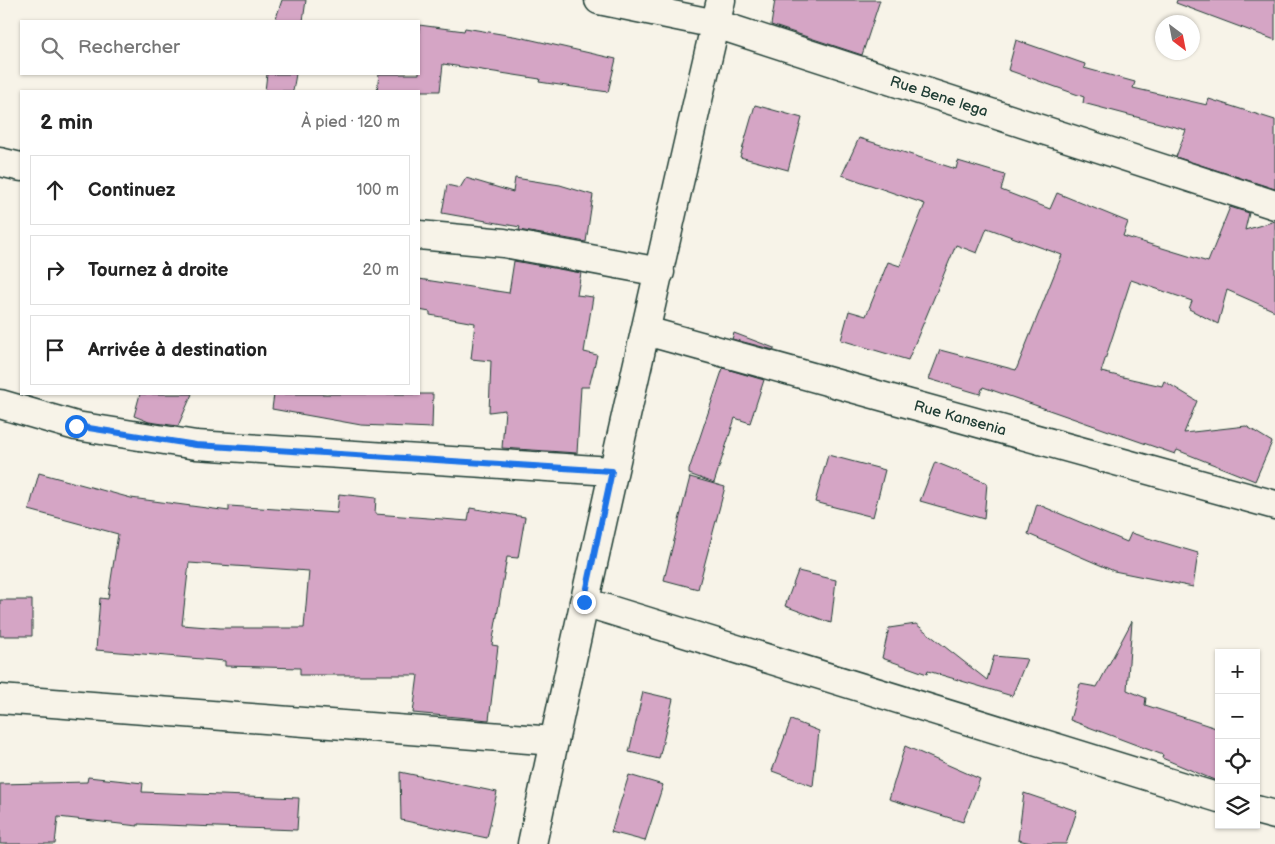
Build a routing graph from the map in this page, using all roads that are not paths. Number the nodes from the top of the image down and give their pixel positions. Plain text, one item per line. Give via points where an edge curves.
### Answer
1 (599, 0) edge
2 (718, 12) edge
3 (0, 162) edge
4 (20, 167) edge
5 (1275, 206) edge
6 (420, 235) edge
7 (660, 272) junction
8 (646, 331) junction
9 (0, 404) edge
10 (612, 471) junction
11 (1275, 505) edge
12 (584, 602) junction
13 (0, 699) edge
14 (554, 740) junction
15 (1215, 797) edge
16 (1260, 811) edge
17 (1275, 815) edge
18 (532, 844) edge

1 - 2 street, Rue Bene lega
2 - 5 street, Rue Bene lega
2 - 7 street
3 - 4 street
6 - 7 street via 504,243
7 - 8 street
8 - 10 street
8 - 11 street, Rue Kansenia
9 - 10 street via 76,426 196,445
10 - 12 street
12 - 14 street
12 - 15 street
13 - 14 street
14 - 18 street
16 - 17 street

